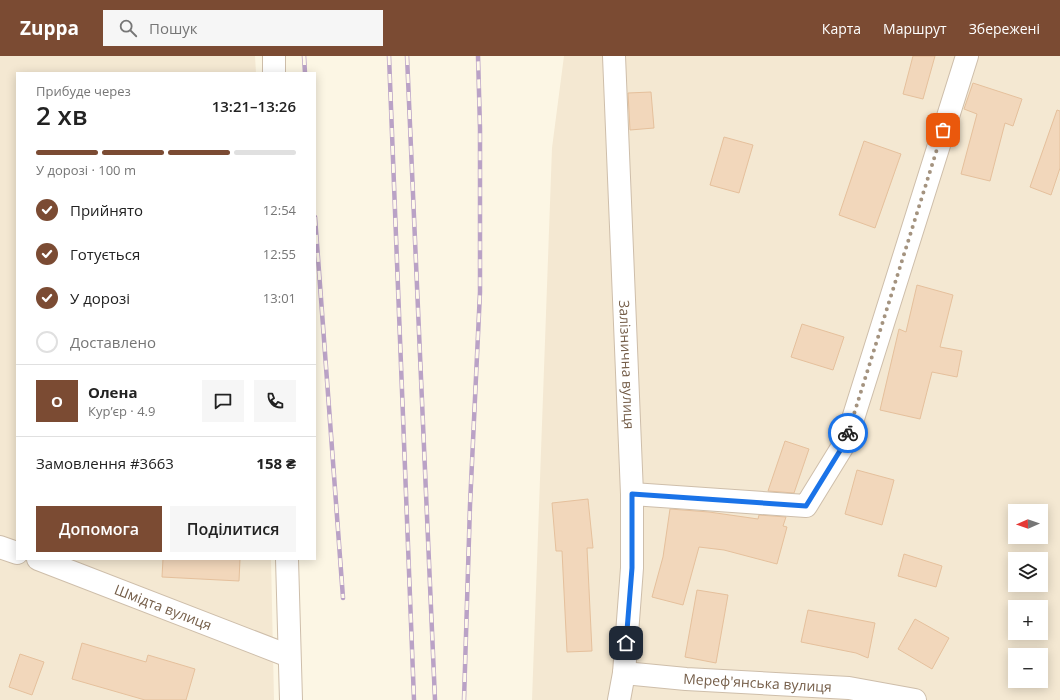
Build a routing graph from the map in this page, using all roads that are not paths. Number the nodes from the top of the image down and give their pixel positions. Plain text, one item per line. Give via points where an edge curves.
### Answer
1 (274, 56) edge
2 (614, 56) edge
3 (967, 56) edge
4 (274, 72) edge
5 (632, 494) junction
6 (0, 547) edge
7 (16, 552) edge
8 (41, 560) edge
9 (287, 560) edge
10 (289, 656) junction
11 (624, 673) junction
12 (291, 700) edge
13 (619, 700) edge
14 (914, 700) edge

1 - 4 street
2 - 5 street, Залізнична вулиця
3 - 5 street via 846,441 806,506
5 - 11 street, Залізнична вулиця via 632,568
6 - 7 street
8 - 10 street, Шмідта вулиця
9 - 10 street
10 - 12 street
11 - 13 street, Залізнична вулиця
11 - 14 street, Мереф'янська вулиця via 849,688

